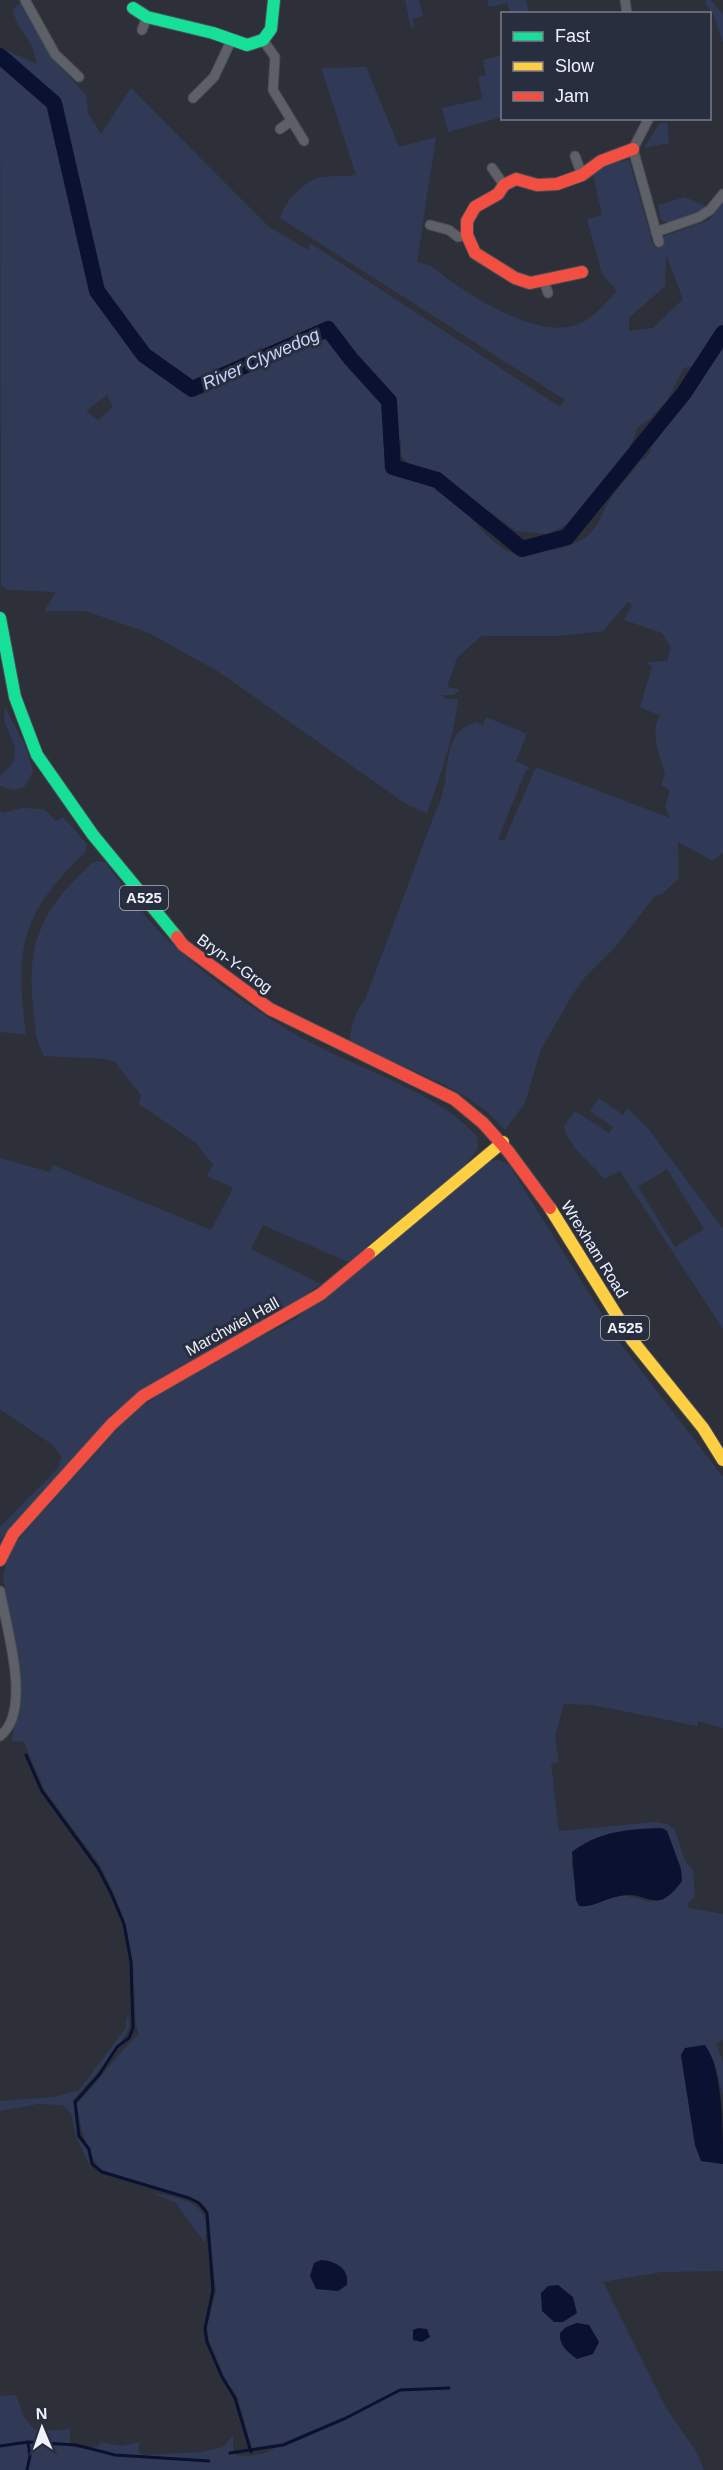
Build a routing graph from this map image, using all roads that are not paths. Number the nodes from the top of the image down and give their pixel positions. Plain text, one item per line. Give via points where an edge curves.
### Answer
1 (25, 0) edge
2 (274, 0) edge
3 (133, 8) dead end
4 (147, 17) junction
5 (142, 30) dead end
6 (263, 40) junction
7 (231, 41) junction
8 (79, 77) dead end
9 (195, 91) dead end
10 (648, 120) edge
11 (291, 121) junction
12 (280, 129) dead end
13 (304, 141) dead end
14 (633, 149) junction
15 (575, 156) dead end
16 (492, 168) dead end
17 (582, 175) junction
18 (504, 185) junction
19 (723, 194) edge
20 (430, 225) dead end
21 (656, 232) junction
22 (467, 236) junction
23 (658, 242) dead end
24 (582, 272) dead end
25 (0, 618) edge
26 (503, 1142) junction
27 (723, 1460) edge
28 (0, 1560) edge
29 (0, 1592) edge
30 (0, 1737) edge

1 - 8 street via 54,54
2 - 6 street via 272,29
3 - 4 street
4 - 5 street
4 - 7 street
6 - 7 street via 247,45
6 - 11 street via 275,57 273,90
7 - 9 street via 214,77
10 - 14 street
11 - 12 street
11 - 13 street
14 - 17 street via 601,161
14 - 21 street
15 - 17 street
16 - 18 street
17 - 18 street via 557,184 537,185 516,179
18 - 22 street via 498,194 475,207 467,221
19 - 21 street via 699,217
20 - 22 street via 458,237
21 - 23 street
22 - 24 street via 475,253 530,283 546,287
25 - 26 street, Bryn-Y-Grog / A525 via 15,697 38,755 93,835 183,945 270,1009 454,1099
26 - 27 street, Wrexham Road / A525 via 632,1340 711,1438
26 - 28 street, Marchwiel Hall via 321,1294 142,1396 13,1534
29 - 30 street via 18,1693 13,1717

